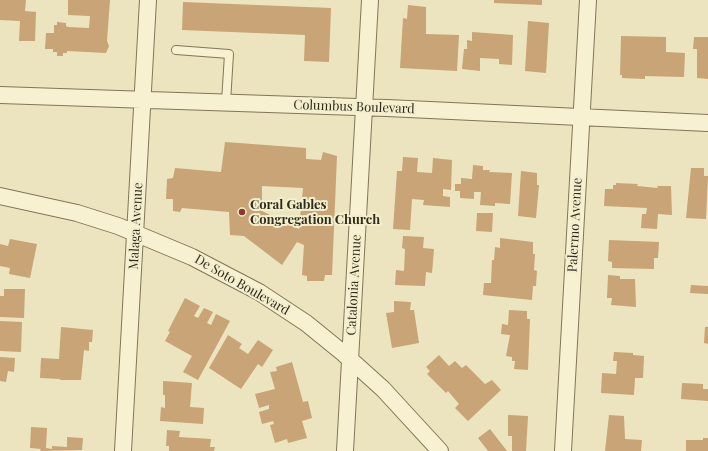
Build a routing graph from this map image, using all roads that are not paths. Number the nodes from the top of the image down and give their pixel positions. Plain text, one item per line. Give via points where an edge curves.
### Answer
1 (148, 0) edge
2 (370, 0) edge
3 (588, 0) edge
4 (176, 50) dead end
5 (0, 95) edge
6 (143, 100) junction
7 (226, 102) junction
8 (364, 108) junction
9 (581, 117) junction
10 (708, 123) edge
11 (0, 196) edge
12 (136, 233) junction
13 (351, 360) junction
14 (123, 451) edge
15 (345, 451) edge
16 (440, 451) edge
17 (563, 451) edge

1 - 6 street, Malaga Avenue
2 - 8 street, Catalonia Avenue
3 - 9 street, Palermo Avenue
4 - 7 lane via 229,54
5 - 6 street, Columbus Boulevard
6 - 7 street, Columbus Boulevard
6 - 12 street, Malaga Avenue
7 - 8 street, Columbus Boulevard
8 - 9 street, Columbus Boulevard
8 - 13 street, Catalonia Avenue
9 - 10 street, Columbus Boulevard
9 - 17 street, Palermo Avenue
11 - 12 street, De Soto Boulevard via 77,213
12 - 13 street, De Soto Boulevard via 192,257 259,292 306,323
12 - 14 street, Malaga Avenue
13 - 15 street, Catalonia Avenue
13 - 16 street, De Soto Boulevard

